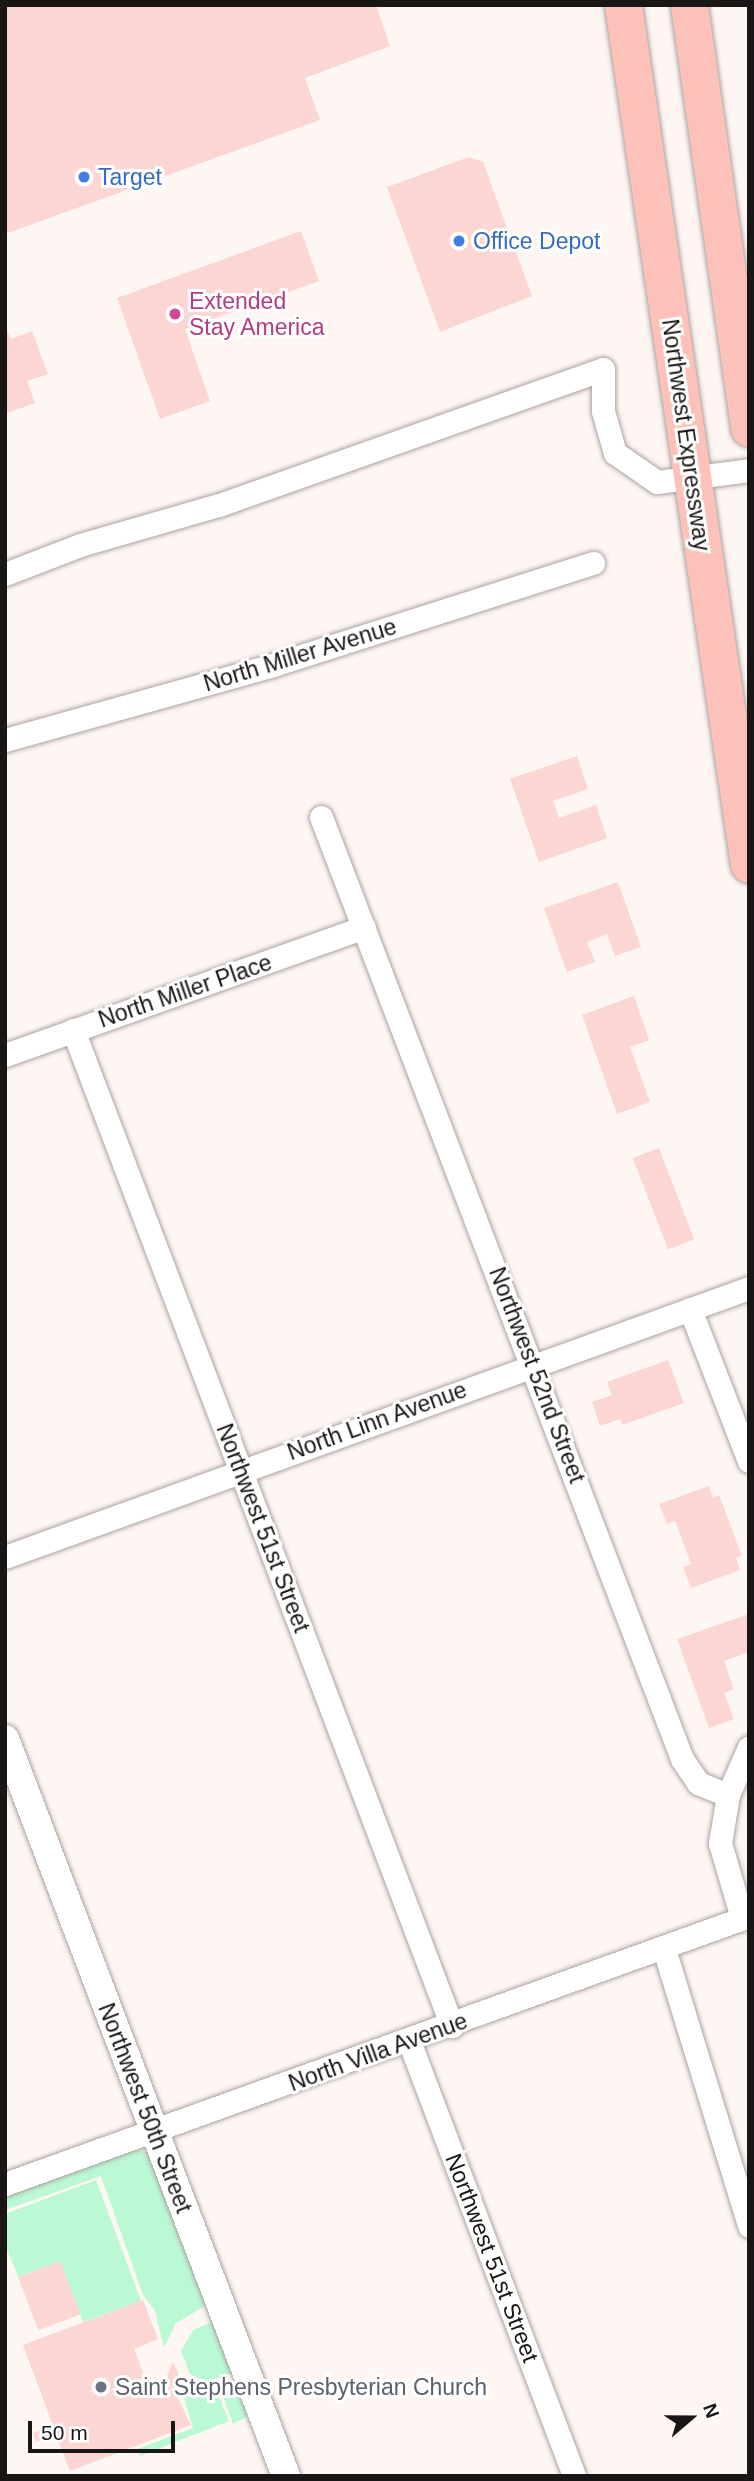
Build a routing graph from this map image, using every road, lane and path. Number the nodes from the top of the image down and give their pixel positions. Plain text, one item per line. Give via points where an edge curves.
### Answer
1 (624, 5) edge
2 (689, 5) edge
3 (749, 428) edge
4 (749, 470) edge
5 (693, 475) junction
6 (593, 563) dead end
7 (5, 574) edge
8 (5, 740) edge
9 (321, 817) dead end
10 (749, 864) edge
11 (364, 927) junction
12 (73, 1030) junction
13 (5, 1055) edge
14 (749, 1288) edge
15 (690, 1309) junction
16 (533, 1364) junction
17 (749, 1461) edge
18 (242, 1471) junction
19 (5, 1557) edge
20 (5, 1739) edge
21 (749, 1747) edge
22 (728, 1795) junction
23 (745, 1917) edge
24 (664, 1948) junction
25 (452, 2026) junction
26 (409, 2041) junction
27 (153, 2132) junction
28 (5, 2184) edge
29 (749, 2226) edge
30 (286, 2476) edge
31 (574, 2476) edge

1 - 5 highway, Northwest Expressway
2 - 3 highway
4 - 5 street
5 - 7 street via 657,482 615,453 603,411 603,369
5 - 10 highway, Northwest Expressway
6 - 8 street, North Miller Avenue via 273,666
9 - 11 street, Northwest 52nd Street
11 - 12 street, North Miller Place
11 - 16 street, Northwest 52nd Street
12 - 13 street, North Miller Place
12 - 18 street, Northwest 51st Street
14 - 15 street, North Linn Avenue
15 - 16 street, North Linn Avenue
15 - 17 street
16 - 18 street, North Linn Avenue
16 - 22 street, Northwest 52nd Street via 682,1759 698,1783
18 - 19 street, North Linn Avenue
18 - 25 street, Northwest 51st Street
20 - 27 street, Northwest 50th Street
21 - 22 street
22 - 23 street via 720,1843
23 - 24 street, North Villa Avenue
24 - 25 street, North Villa Avenue
24 - 29 street
25 - 26 street, North Villa Avenue
26 - 27 street, North Villa Avenue
26 - 31 street, Northwest 51st Street
27 - 28 street, North Villa Avenue
27 - 30 street, Northwest 50th Street

